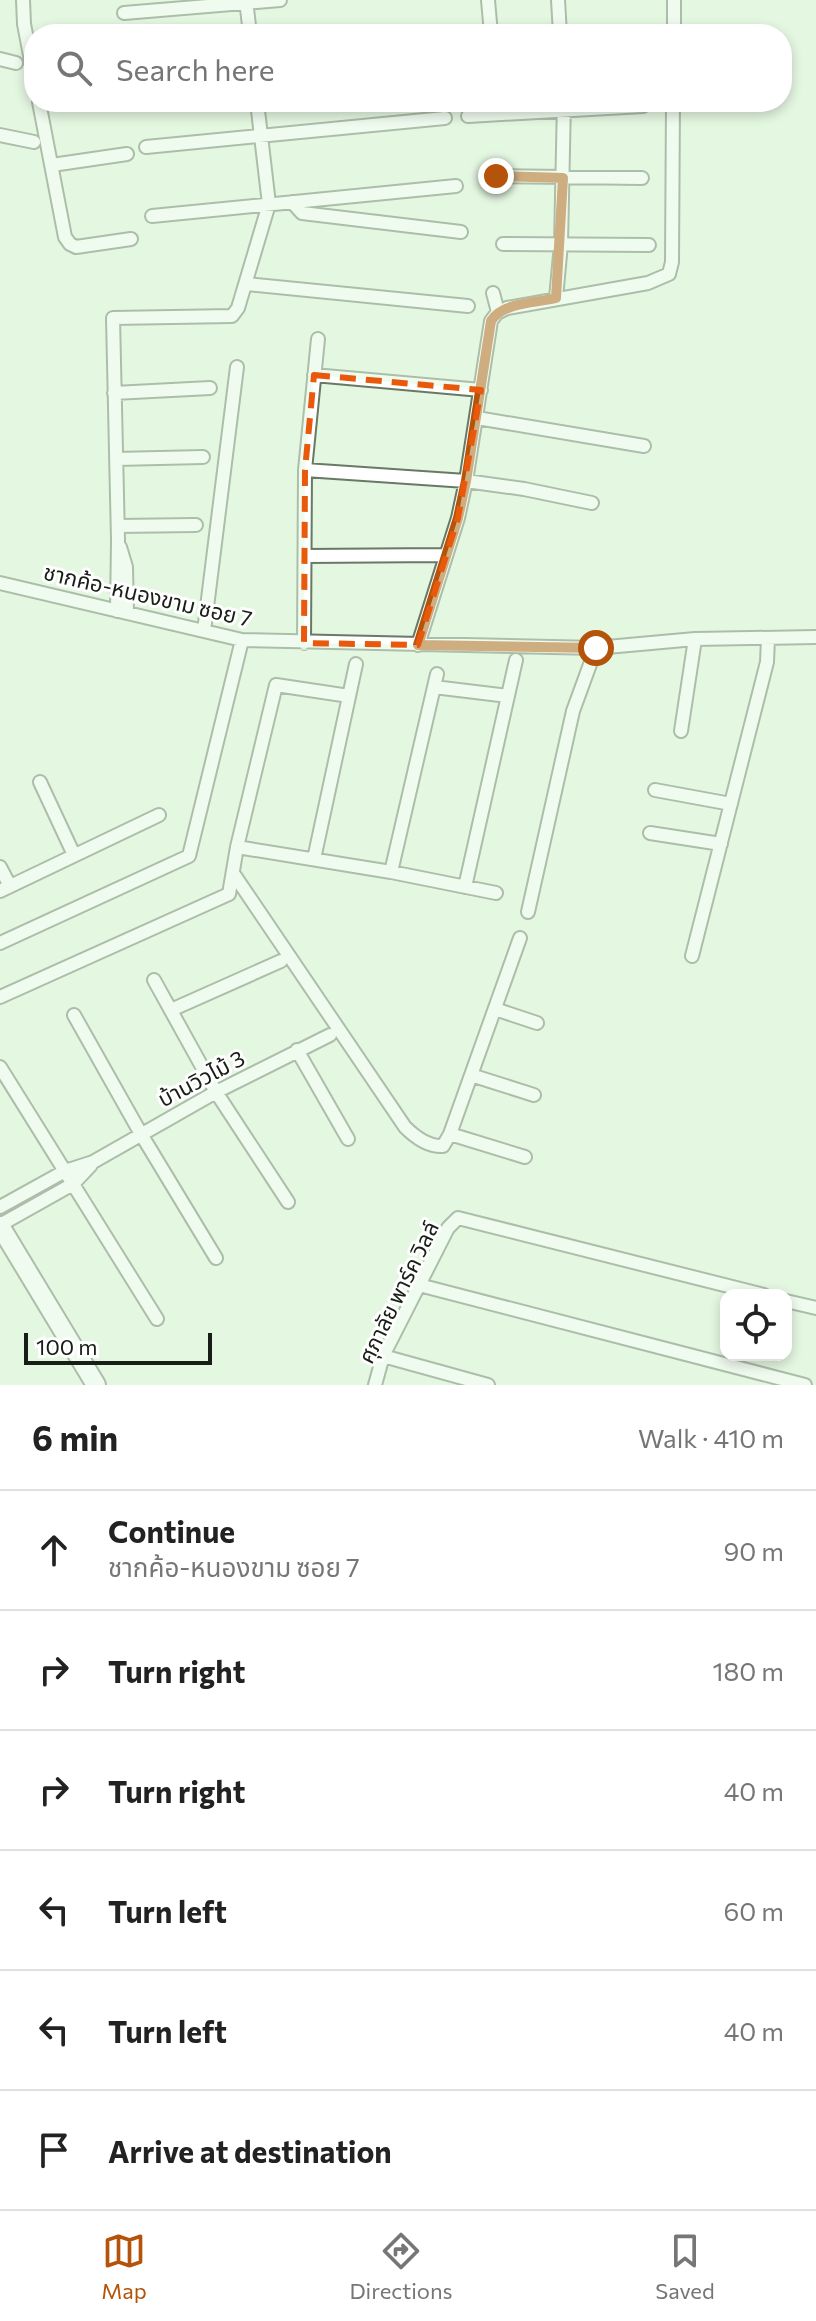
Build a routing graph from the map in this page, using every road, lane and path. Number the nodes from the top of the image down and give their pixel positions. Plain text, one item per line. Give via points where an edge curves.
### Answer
1 (23, 0) edge
2 (280, 0) edge
3 (488, 0) edge
4 (558, 0) edge
5 (674, 0) edge
6 (247, 2) edge
7 (124, 13) dead end
8 (24, 24) edge
9 (249, 24) edge
10 (490, 24) edge
11 (559, 24) edge
12 (674, 24) edge
13 (0, 59) edge
14 (16, 63) dead end
15 (41, 112) edge
16 (258, 112) edge
17 (482, 112) edge
18 (564, 112) edge
19 (673, 112) edge
20 (468, 116) dead end
21 (445, 118) dead end
22 (0, 135) edge
23 (261, 137) junction
24 (34, 142) dead end
25 (146, 147) dead end
26 (127, 154) dead end
27 (52, 165) junction
28 (496, 176) dead end
29 (563, 178) junction
30 (642, 178) dead end
31 (456, 186) dead end
32 (292, 202) junction
33 (269, 204) junction
34 (152, 216) dead end
35 (461, 232) dead end
36 (131, 239) dead end
37 (503, 244) dead end
38 (561, 244) junction
39 (649, 245) dead end
40 (247, 284) junction
41 (493, 293) dead end
42 (562, 297) junction
43 (468, 306) dead end
44 (498, 312) junction
45 (318, 339) dead end
46 (237, 367) dead end
47 (314, 375) junction
48 (210, 388) dead end
49 (481, 390) junction
50 (114, 393) junction
51 (477, 418) junction
52 (644, 446) dead end
53 (203, 457) dead end
54 (116, 459) junction
55 (305, 470) junction
56 (466, 481) junction
57 (592, 503) dead end
58 (196, 525) dead end
59 (118, 526) junction
60 (444, 555) junction
61 (305, 556) junction
62 (0, 583) edge
63 (122, 612) junction
64 (204, 631) junction
65 (816, 637) edge
66 (768, 638) junction
67 (695, 639) junction
68 (242, 640) junction
69 (304, 643) junction
70 (418, 645) junction
71 (596, 648) junction
72 (516, 660) dead end
73 (356, 664) dead end
74 (349, 696) junction
75 (508, 696) junction
76 (681, 731) dead end
77 (40, 782) dead end
78 (655, 790) dead end
79 (731, 804) junction
80 (159, 815) dead end
81 (650, 833) dead end
82 (721, 844) junction
83 (237, 847) junction
84 (74, 855) junction
85 (314, 859) junction
86 (0, 867) edge
87 (391, 872) junction
88 (233, 873) junction
89 (465, 887) junction
90 (5, 888) edge
91 (496, 893) dead end
92 (528, 912) dead end
93 (520, 938) dead end
94 (0, 943) edge
95 (692, 956) dead end
96 (281, 961) dead end
97 (154, 980) dead end
98 (0, 997) edge
99 (495, 1009) junction
100 (171, 1010) junction
101 (74, 1015) dead end
102 (537, 1023) dead end
103 (330, 1035) dead end
104 (297, 1050) junction
105 (0, 1067) edge
106 (471, 1075) junction
107 (216, 1092) junction
108 (534, 1095) dead end
109 (141, 1134) junction
110 (450, 1134) junction
111 (348, 1139) dead end
112 (525, 1157) dead end
113 (93, 1162) junction
114 (65, 1171) junction
115 (73, 1184) junction
116 (288, 1202) dead end
117 (0, 1207) edge
118 (0, 1226) edge
119 (216, 1258) dead end
120 (419, 1285) junction
121 (740, 1289) edge
122 (792, 1302) edge
123 (816, 1308) edge
124 (157, 1319) dead end
125 (383, 1356) junction
126 (96, 1385) edge
127 (375, 1385) edge
128 (488, 1385) edge
129 (805, 1385) edge

1 - 8 street
2 - 6 street
3 - 10 street
4 - 11 street
5 - 12 street
6 - 7 street
6 - 9 street
13 - 14 street
15 - 27 street
16 - 23 street
17 - 20 street
18 - 29 street
19 - 42 street via 669,274 648,283
21 - 23 street
22 - 24 street
23 - 25 street
23 - 33 street
26 - 27 street
27 - 36 street via 70,244
28 - 29 street
29 - 30 street
29 - 38 street
31 - 32 street
32 - 33 street
32 - 35 street via 302,213
33 - 34 street
33 - 40 street
37 - 38 street
38 - 39 street
38 - 42 street
40 - 43 street
40 - 50 street via 232,316 113,318
41 - 44 street
42 - 44 street
44 - 49 street via 491,321
45 - 47 street
46 - 64 street
47 - 49 street
47 - 55 street
48 - 50 street
49 - 51 street
50 - 54 street
51 - 52 street
51 - 56 street
53 - 54 street
54 - 59 street
55 - 56 street
55 - 61 street
56 - 57 street
56 - 60 street
58 - 59 street
59 - 63 street
60 - 61 street
60 - 70 street
61 - 69 street
62 - 63 street, ชากค้อ-หนองขาม ซอย 7
63 - 64 street, ชากค้อ-หนองขาม ซอย 7
64 - 68 street, ชากค้อ-หนองขาม ซอย 7
65 - 66 street, ชากค้อ-หนองขาม ซอย 7
66 - 67 street, ชากค้อ-หนองขาม ซอย 7
66 - 79 street via 767,662
67 - 71 street, ชากค้อ-หนองขาม ซอย 7
67 - 76 street
68 - 69 street, ชากค้อ-หนองขาม ซอย 7
68 - 94 street via 189,856
69 - 70 street, ชากค้อ-หนองขาม ซอย 7
70 - 71 street, ชากค้อ-หนองขาม ซอย 7
71 - 92 street via 573,711
72 - 75 street
73 - 74 street
74 - 83 street via 276,685
74 - 85 street
75 - 87 street via 436,681
75 - 89 street
77 - 84 street
78 - 79 street
79 - 82 street
80 - 84 street
81 - 82 street
82 - 95 street
83 - 85 street
83 - 88 street
84 - 90 street
85 - 87 street
86 - 90 street
87 - 89 street
88 - 98 street via 229,894
88 - 110 street via 405,1127 435,1146 443,1146
89 - 91 street
93 - 99 street
96 - 100 street
97 - 100 street
99 - 102 street
99 - 106 street
100 - 107 street
101 - 109 street
103 - 104 street, บ้านวิวไม้ 3
104 - 107 street, บ้านวิวไม้ 3
104 - 111 street
105 - 114 street
106 - 108 street
106 - 110 street
107 - 109 street, บ้านวิวไม้ 3
107 - 116 street
109 - 113 street, บ้านวิวไม้ 3
109 - 119 street
110 - 112 street
113 - 114 street, บ้านวิวไม้ 3
113 - 115 street, บ้านวิวไม้ 3
114 - 115 street
114 - 117 street, บ้านวิวไม้ 3
115 - 118 street, บ้านวิวไม้ 3
115 - 124 street
118 - 126 street
120 - 121 street, ศุภาลัย พาร์ค วิลล์ via 458,1218
120 - 125 street, ศุภาลัย พาร์ค วิลล์
120 - 129 street
122 - 123 street
125 - 127 street, ศุภาลัย พาร์ค วิลล์
125 - 128 street

